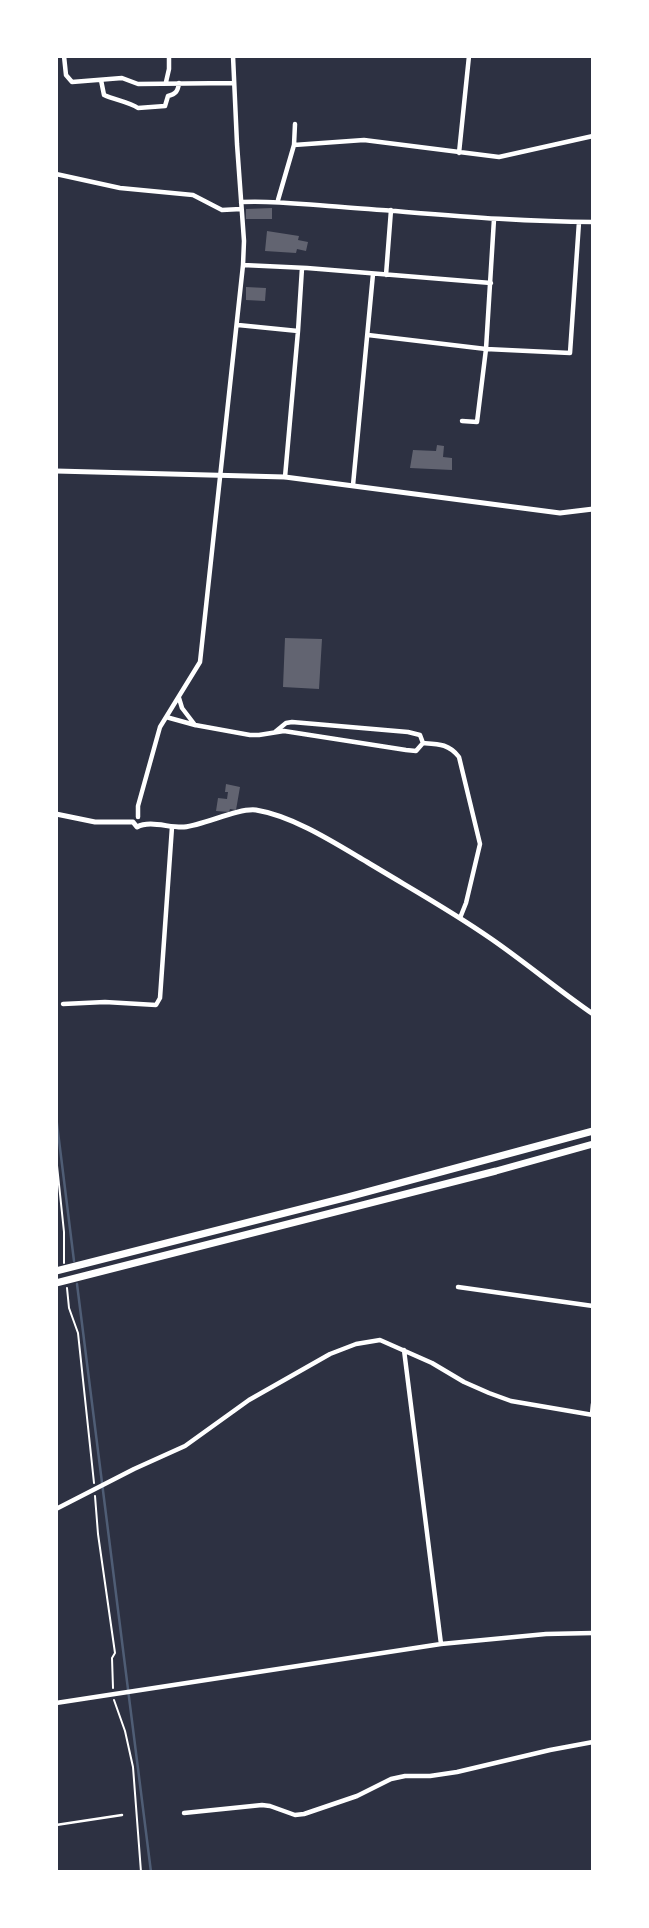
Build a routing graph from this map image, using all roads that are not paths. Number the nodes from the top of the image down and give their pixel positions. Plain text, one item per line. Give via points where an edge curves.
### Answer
1 (64, 56) edge
2 (169, 56) edge
3 (233, 56) edge
4 (469, 56) edge
5 (101, 80) junction
6 (166, 82) junction
7 (179, 83) junction
8 (234, 83) junction
9 (295, 124) dead end
10 (593, 136) edge
11 (294, 145) junction
12 (459, 153) junction
13 (56, 174) edge
14 (278, 200) junction
15 (241, 202) junction
16 (242, 209) junction
17 (391, 210) junction
18 (494, 219) junction
19 (579, 222) junction
20 (593, 222) edge
21 (243, 265) junction
22 (302, 268) junction
23 (373, 274) junction
24 (386, 275) junction
25 (491, 283) junction
26 (238, 325) junction
27 (298, 331) junction
28 (368, 335) junction
29 (486, 349) junction
30 (462, 421) dead end
31 (56, 471) edge
32 (221, 477) junction
33 (285, 477) junction
34 (353, 485) junction
35 (593, 509) edge
36 (178, 698) junction
37 (166, 718) junction
38 (295, 722) junction
39 (195, 725) junction
40 (274, 732) junction
41 (292, 732) junction
42 (423, 743) junction
43 (56, 814) edge
44 (136, 820) junction
45 (172, 827) junction
46 (460, 918) junction
47 (63, 1004) dead end
48 (593, 1013) edge
49 (593, 1131) edge
50 (593, 1144) edge
51 (56, 1271) edge
52 (56, 1283) edge
53 (458, 1287) dead end
54 (593, 1306) edge
55 (404, 1349) junction
56 (593, 1404) edge
57 (592, 1415) edge
58 (56, 1509) edge
59 (593, 1633) edge
60 (441, 1644) junction
61 (56, 1703) edge
62 (593, 1742) edge
63 (184, 1812) dead end
64 (122, 1815) dead end
65 (56, 1825) edge

1 - 5 street via 66,75 72,82
2 - 6 street
3 - 8 street
4 - 12 street
5 - 6 street
5 - 7 street via 104,95 138,108 165,106
6 - 7 street
7 - 8 street
8 - 15 street
9 - 11 street
10 - 12 street via 505,156
11 - 12 street via 363,140
11 - 14 street
13 - 16 street via 120,188 193,195 222,210
14 - 15 street
14 - 17 street
15 - 16 street
16 - 21 street
17 - 18 street
17 - 24 street
18 - 19 street
18 - 25 street
19 - 20 street
19 - 29 street via 570,353
21 - 22 street
21 - 26 street
22 - 23 street
22 - 27 street
23 - 24 street
23 - 28 street
24 - 25 street
25 - 29 street
26 - 27 street
26 - 32 street
27 - 33 street
28 - 29 street
28 - 34 street
29 - 30 street via 477,422
31 - 32 street
32 - 33 street
32 - 36 street via 200,662
33 - 34 street
34 - 35 street via 560,513
36 - 37 street
36 - 39 street
37 - 39 street
37 - 44 street
38 - 40 street
38 - 41 street
38 - 42 street via 408,732 420,735
39 - 40 street via 250,735
40 - 41 street
41 - 42 street via 416,751
42 - 46 street via 447,746 459,757 478,830 477,860
43 - 44 street via 95,822
44 - 45 street via 137,827 142,823
45 - 46 street via 244,811 266,813 328,838
45 - 47 street via 156,1005
46 - 48 street
49 - 51 highway
50 - 52 highway
53 - 54 street
55 - 57 street via 511,1401
55 - 58 street via 380,1340 330,1354 249,1400 185,1446
55 - 60 street
56 - 57 street
59 - 60 street
60 - 61 street
62 - 63 street via 457,1772 391,1779 357,1796 295,1815 262,1805
64 - 65 lane

